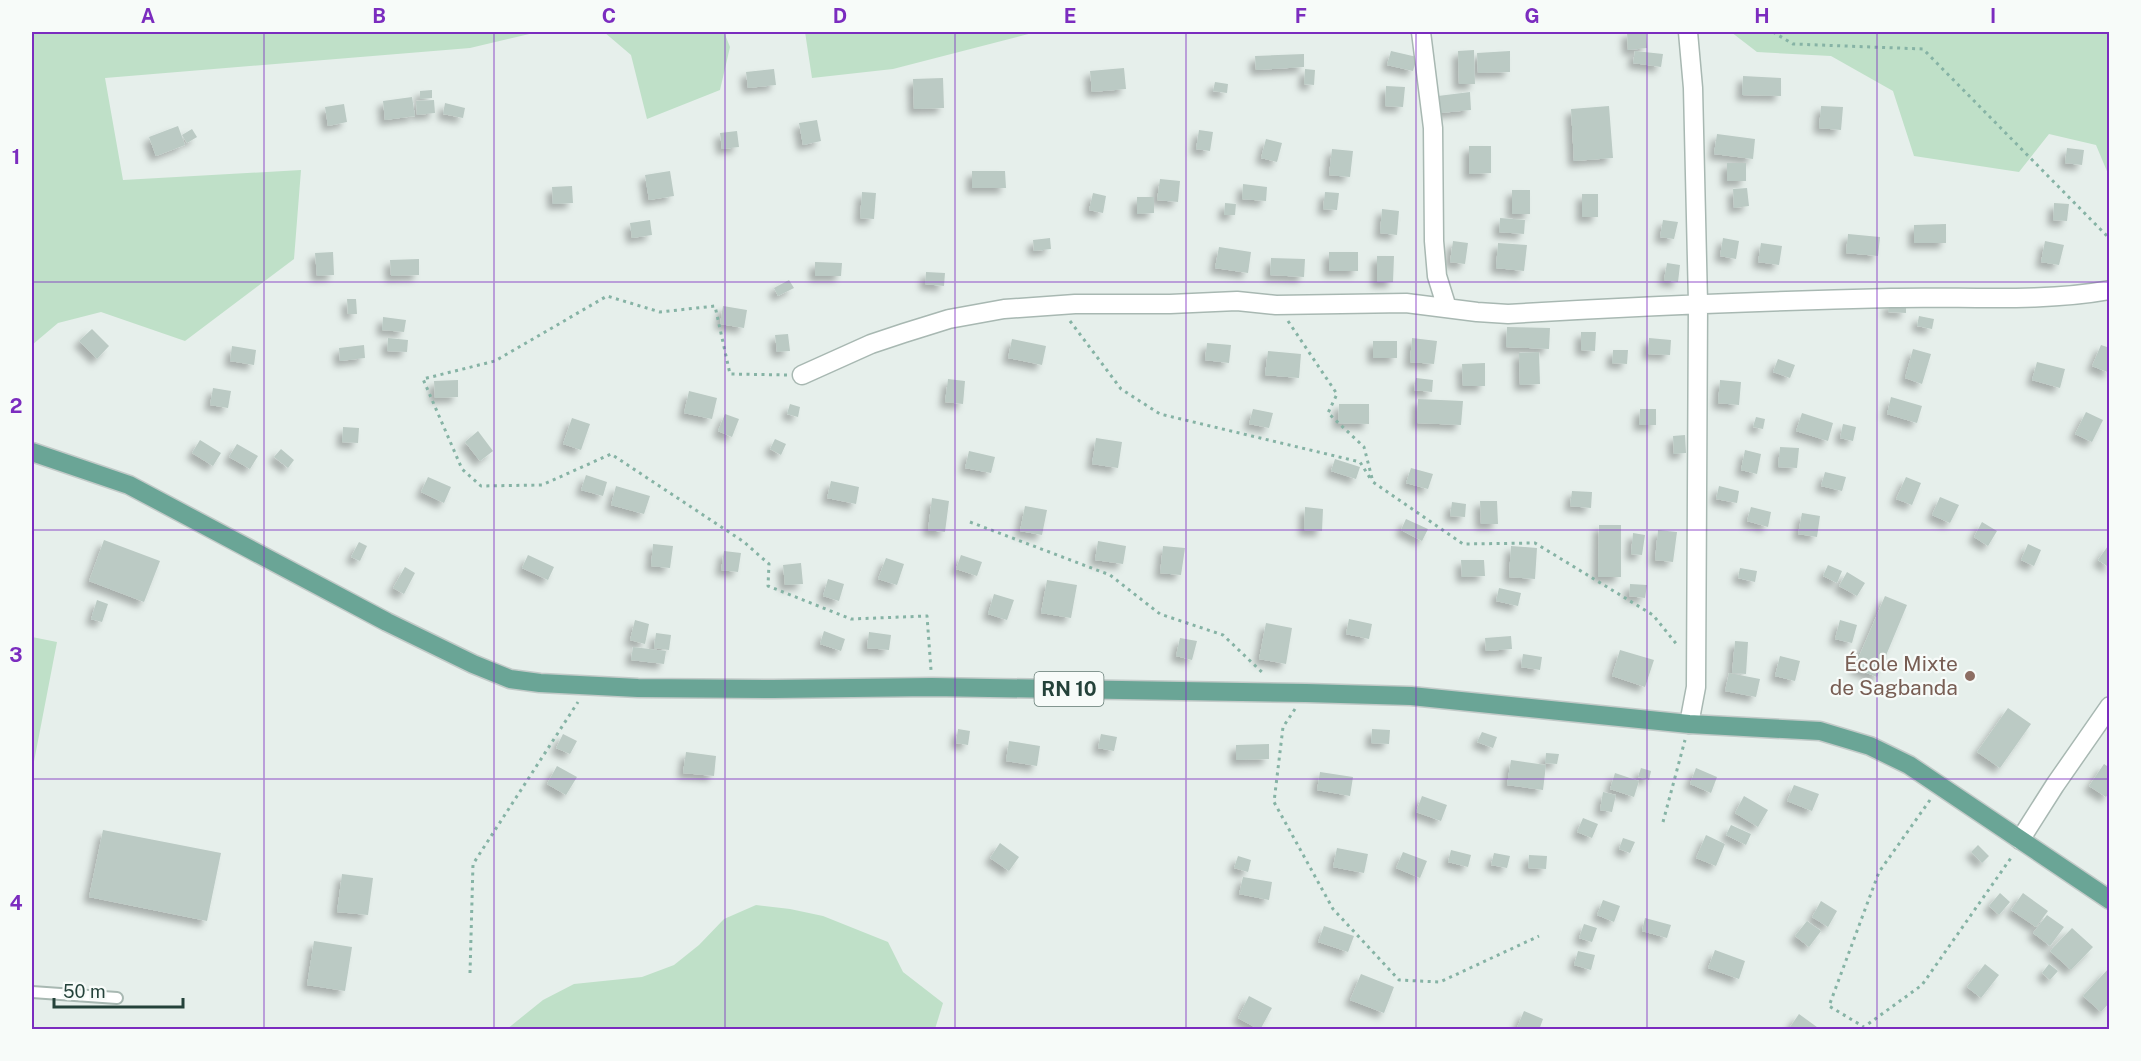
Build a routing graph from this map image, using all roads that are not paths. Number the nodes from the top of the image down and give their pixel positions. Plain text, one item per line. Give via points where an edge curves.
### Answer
1 (1421, 32) edge
2 (1688, 32) edge
3 (2109, 290) edge
4 (1698, 303) junction
5 (1447, 308) junction
6 (802, 375) road end
7 (32, 452) edge
8 (2109, 706) edge
9 (1689, 724) junction
10 (2020, 840) junction
11 (2109, 900) edge
12 (32, 992) edge
13 (117, 998) dead end

1 - 5 street via 1433,128 1437,276
2 - 4 street via 1694,88
3 - 4 street via 2024,297
4 - 5 street via 1508,314
4 - 9 street via 1696,687
5 - 6 street via 1406,303 1238,301 1004,309 949,319 904,333
7 - 9 main road, RN 10 via 129,485 387,622 510,679 590,686 932,687 1411,696
8 - 10 street
9 - 10 main road, RN 10 via 1820,731 1870,746 1910,765
10 - 11 main road, RN 10
12 - 13 lane

